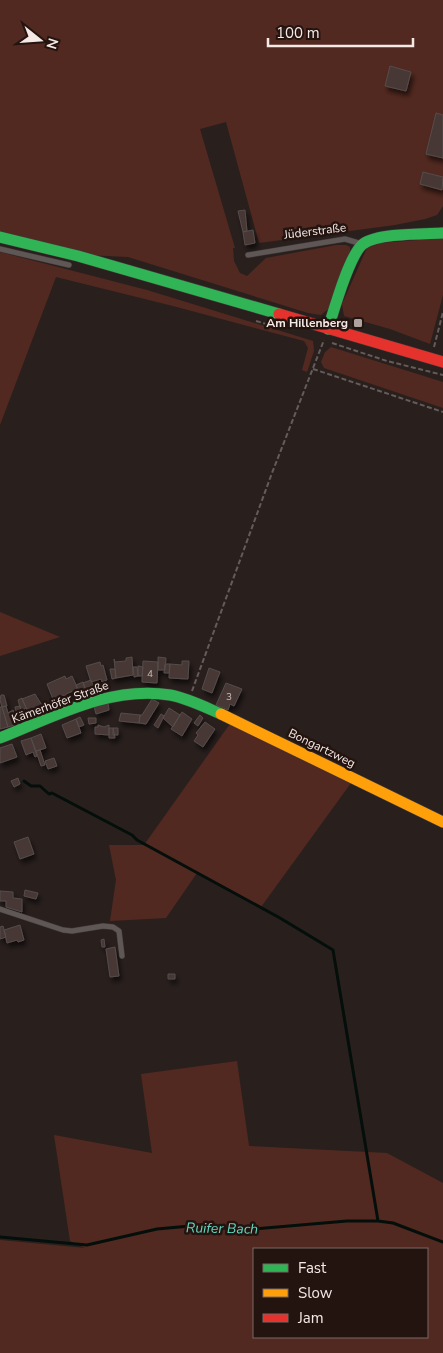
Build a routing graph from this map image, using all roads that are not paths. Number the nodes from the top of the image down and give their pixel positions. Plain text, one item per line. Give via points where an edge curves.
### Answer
1 (443, 233) edge
2 (1, 241) edge
3 (363, 244) junction
4 (248, 255) dead end
5 (69, 265) dead end
6 (326, 335) junction
7 (440, 362) edge
8 (189, 701) joint
9 (0, 738) edge
10 (443, 822) edge
11 (0, 909) edge
12 (122, 956) dead end

1 - 3 street, Jüderstraße via 378,237
2 - 5 lane
2 - 6 street via 87,259 233,300
3 - 4 lane, Jüderstraße via 345,239
3 - 6 street via 355,256
6 - 7 street
8 - 9 street, Kämerhöfer Straße via 151,693 122,695 93,702
8 - 10 street, Bongartzweg via 229,717
11 - 12 lane via 63,930 113,926 119,931

